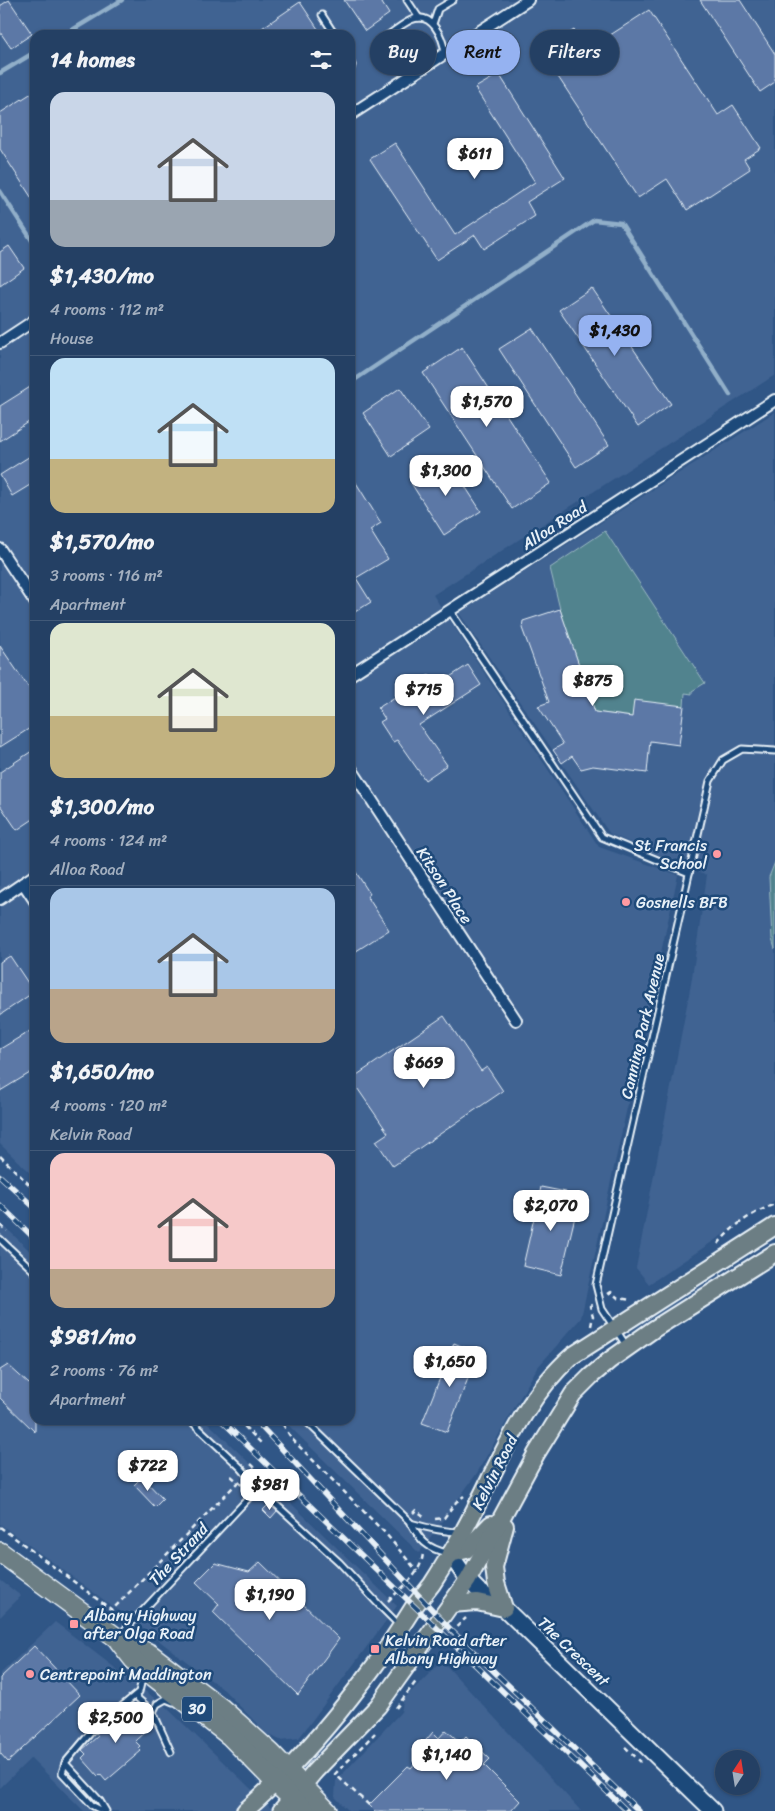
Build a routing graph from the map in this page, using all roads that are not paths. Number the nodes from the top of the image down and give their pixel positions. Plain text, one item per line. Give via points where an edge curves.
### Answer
1 (407, 0) edge
2 (453, 0) edge
3 (528, 0) edge
4 (322, 15) dead end
5 (419, 18) junction
6 (433, 24) junction
7 (332, 30) edge
8 (396, 30) edge
9 (445, 54) junction
10 (355, 113) edge
11 (30, 323) edge
12 (0, 343) edge
13 (775, 400) edge
14 (0, 548) edge
15 (30, 594) edge
16 (450, 610) junction
17 (355, 672) edge
18 (775, 751) edge
19 (355, 775) edge
20 (689, 873) junction
21 (30, 878) edge
22 (23, 883) junction
23 (30, 894) edge
24 (0, 899) edge
25 (516, 1020) dead end
26 (775, 1226) edge
27 (0, 1238) edge
28 (775, 1253) edge
29 (30, 1267) edge
30 (616, 1328) junction
31 (628, 1347) junction
32 (195, 1425) edge
33 (310, 1425) edge
34 (258, 1488) junction
35 (506, 1510) junction
36 (410, 1522) junction
37 (463, 1532) junction
38 (0, 1552) edge
39 (450, 1554) junction
40 (468, 1580) junction
41 (452, 1604) junction
42 (504, 1608) junction
43 (401, 1627) junction
44 (117, 1638) junction
45 (413, 1659) junction
46 (144, 1669) junction
47 (135, 1696) junction
48 (198, 1710) junction
49 (153, 1712) junction
50 (171, 1752) dead end
51 (65, 1763) junction
52 (282, 1776) junction
53 (296, 1802) edge
54 (104, 1811) edge
55 (244, 1811) edge
56 (327, 1811) edge
57 (713, 1811) edge

1 - 5 lane
2 - 6 lane via 438,9
3 - 9 street
4 - 7 lane
5 - 6 lane
5 - 8 lane
6 - 9 lane via 442,39
9 - 10 street
11 - 12 street
13 - 16 street, Alloa Road
14 - 15 street
16 - 17 street, Alloa Road
16 - 20 lane via 602,837
18 - 20 lane, Canning Park Avenue via 742,749 723,760 710,781
19 - 25 street, Kitson Place
20 - 30 lane, Canning Park Avenue via 596,1285 602,1309
21 - 22 street
22 - 23 street
22 - 24 street
26 - 30 main road, Kelvin Road
27 - 29 lane
28 - 31 main road, Kelvin Road
30 - 31 lane, Canning Park Avenue
30 - 37 main road, Kelvin Road via 572,1356 538,1393
31 - 35 main road, Kelvin Road via 573,1394
32 - 34 lane
33 - 36 lane
34 - 43 lane via 339,1562
34 - 44 lane, The Strand
35 - 39 main road via 466,1550
35 - 40 main road, Kelvin Road
35 - 42 main road via 494,1567
36 - 37 lane via 435,1530
36 - 39 lane via 418,1538 433,1550
37 - 39 main road, Kelvin Road
38 - 44 highway, 30
39 - 40 main road, The Crescent
39 - 43 main road, Kelvin Road
40 - 41 main road, Kelvin Road
40 - 42 main road, The Crescent
41 - 42 main road via 477,1602
41 - 45 main road, Kelvin Road
42 - 57 main road, The Crescent
43 - 45 lane
43 - 52 main road, Kelvin Road via 375,1665
44 - 46 highway, 30
44 - 52 highway, 30 via 144,1650 220,1708
45 - 53 main road, Kelvin Road via 378,1706 315,1771
46 - 47 lane via 139,1692
46 - 48 highway, 30
47 - 49 lane
47 - 51 lane via 92,1731
48 - 49 lane via 166,1699 157,1704
48 - 52 highway, 30
49 - 50 lane
51 - 54 lane via 100,1801
51 - 54 lane via 62,1773 93,1806
52 - 53 highway, 30
52 - 55 main road, Kelvin Road
53 - 56 highway, 30

